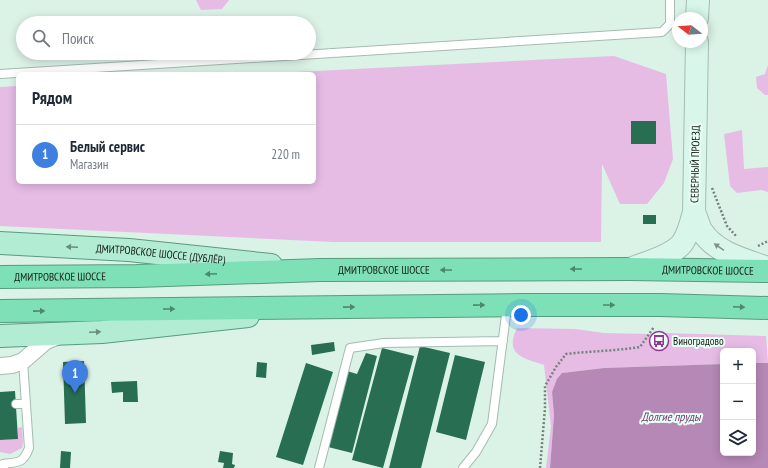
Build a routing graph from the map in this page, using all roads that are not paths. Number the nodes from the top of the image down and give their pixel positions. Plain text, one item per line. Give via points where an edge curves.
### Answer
1 (670, 0) edge
2 (698, 0) edge
3 (697, 12) edge
4 (697, 48) edge
5 (316, 54) edge
6 (221, 60) edge
7 (32, 72) edge
8 (16, 73) edge
9 (0, 74) edge
10 (694, 212) junction
11 (0, 243) edge
12 (629, 269) junction
13 (768, 269) edge
14 (320, 270) junction
15 (0, 277) edge
16 (507, 305) junction
17 (310, 308) junction
18 (768, 308) edge
19 (0, 311) edge
20 (65, 334) junction
21 (0, 336) edge
22 (503, 341) junction
23 (23, 361) junction
24 (0, 366) edge
25 (25, 390) junction
26 (15, 391) dead end
27 (16, 404) dead end
28 (26, 404) junction
29 (26, 417) junction
30 (17, 418) dead end
31 (2, 464) edge
32 (319, 468) edge
33 (463, 468) edge

1 - 5 lane via 670,24 662,32
2 - 3 street
4 - 10 street, СЕВЕРНЫЙ ПРОЕЗД
6 - 7 lane
8 - 9 lane
10 - 12 street via 683,243 676,250
13 -> 10 street, СЕВЕРНЫЙ ПРОЕЗД via 721,249 702,230
14 -> 11 main road, ДМИТРОВСКОЕ ШОССЕ (ДУБЛЁР) via 129,250
12 - 13 highway, ДМИТРОВСКОЕ ШОССЕ
12 -> 14 highway, ДМИТРОВСКОЕ ШОССЕ
14 -> 15 highway, ДМИТРОВСКОЕ ШОССЕ
17 -> 16 highway
16 -> 18 highway
16 - 22 lane
19 -> 17 highway
20 -> 17 main road via 172,325
20 - 21 main road
20 - 23 street via 46,340
22 - 32 lane via 384,342 350,348
22 - 33 lane via 492,424 476,452
23 - 24 street
23 - 25 lane
25 - 26 lane
25 - 28 lane
27 - 28 lane
28 - 29 lane
29 - 30 lane
29 - 31 lane via 29,448 26,457 19,462

